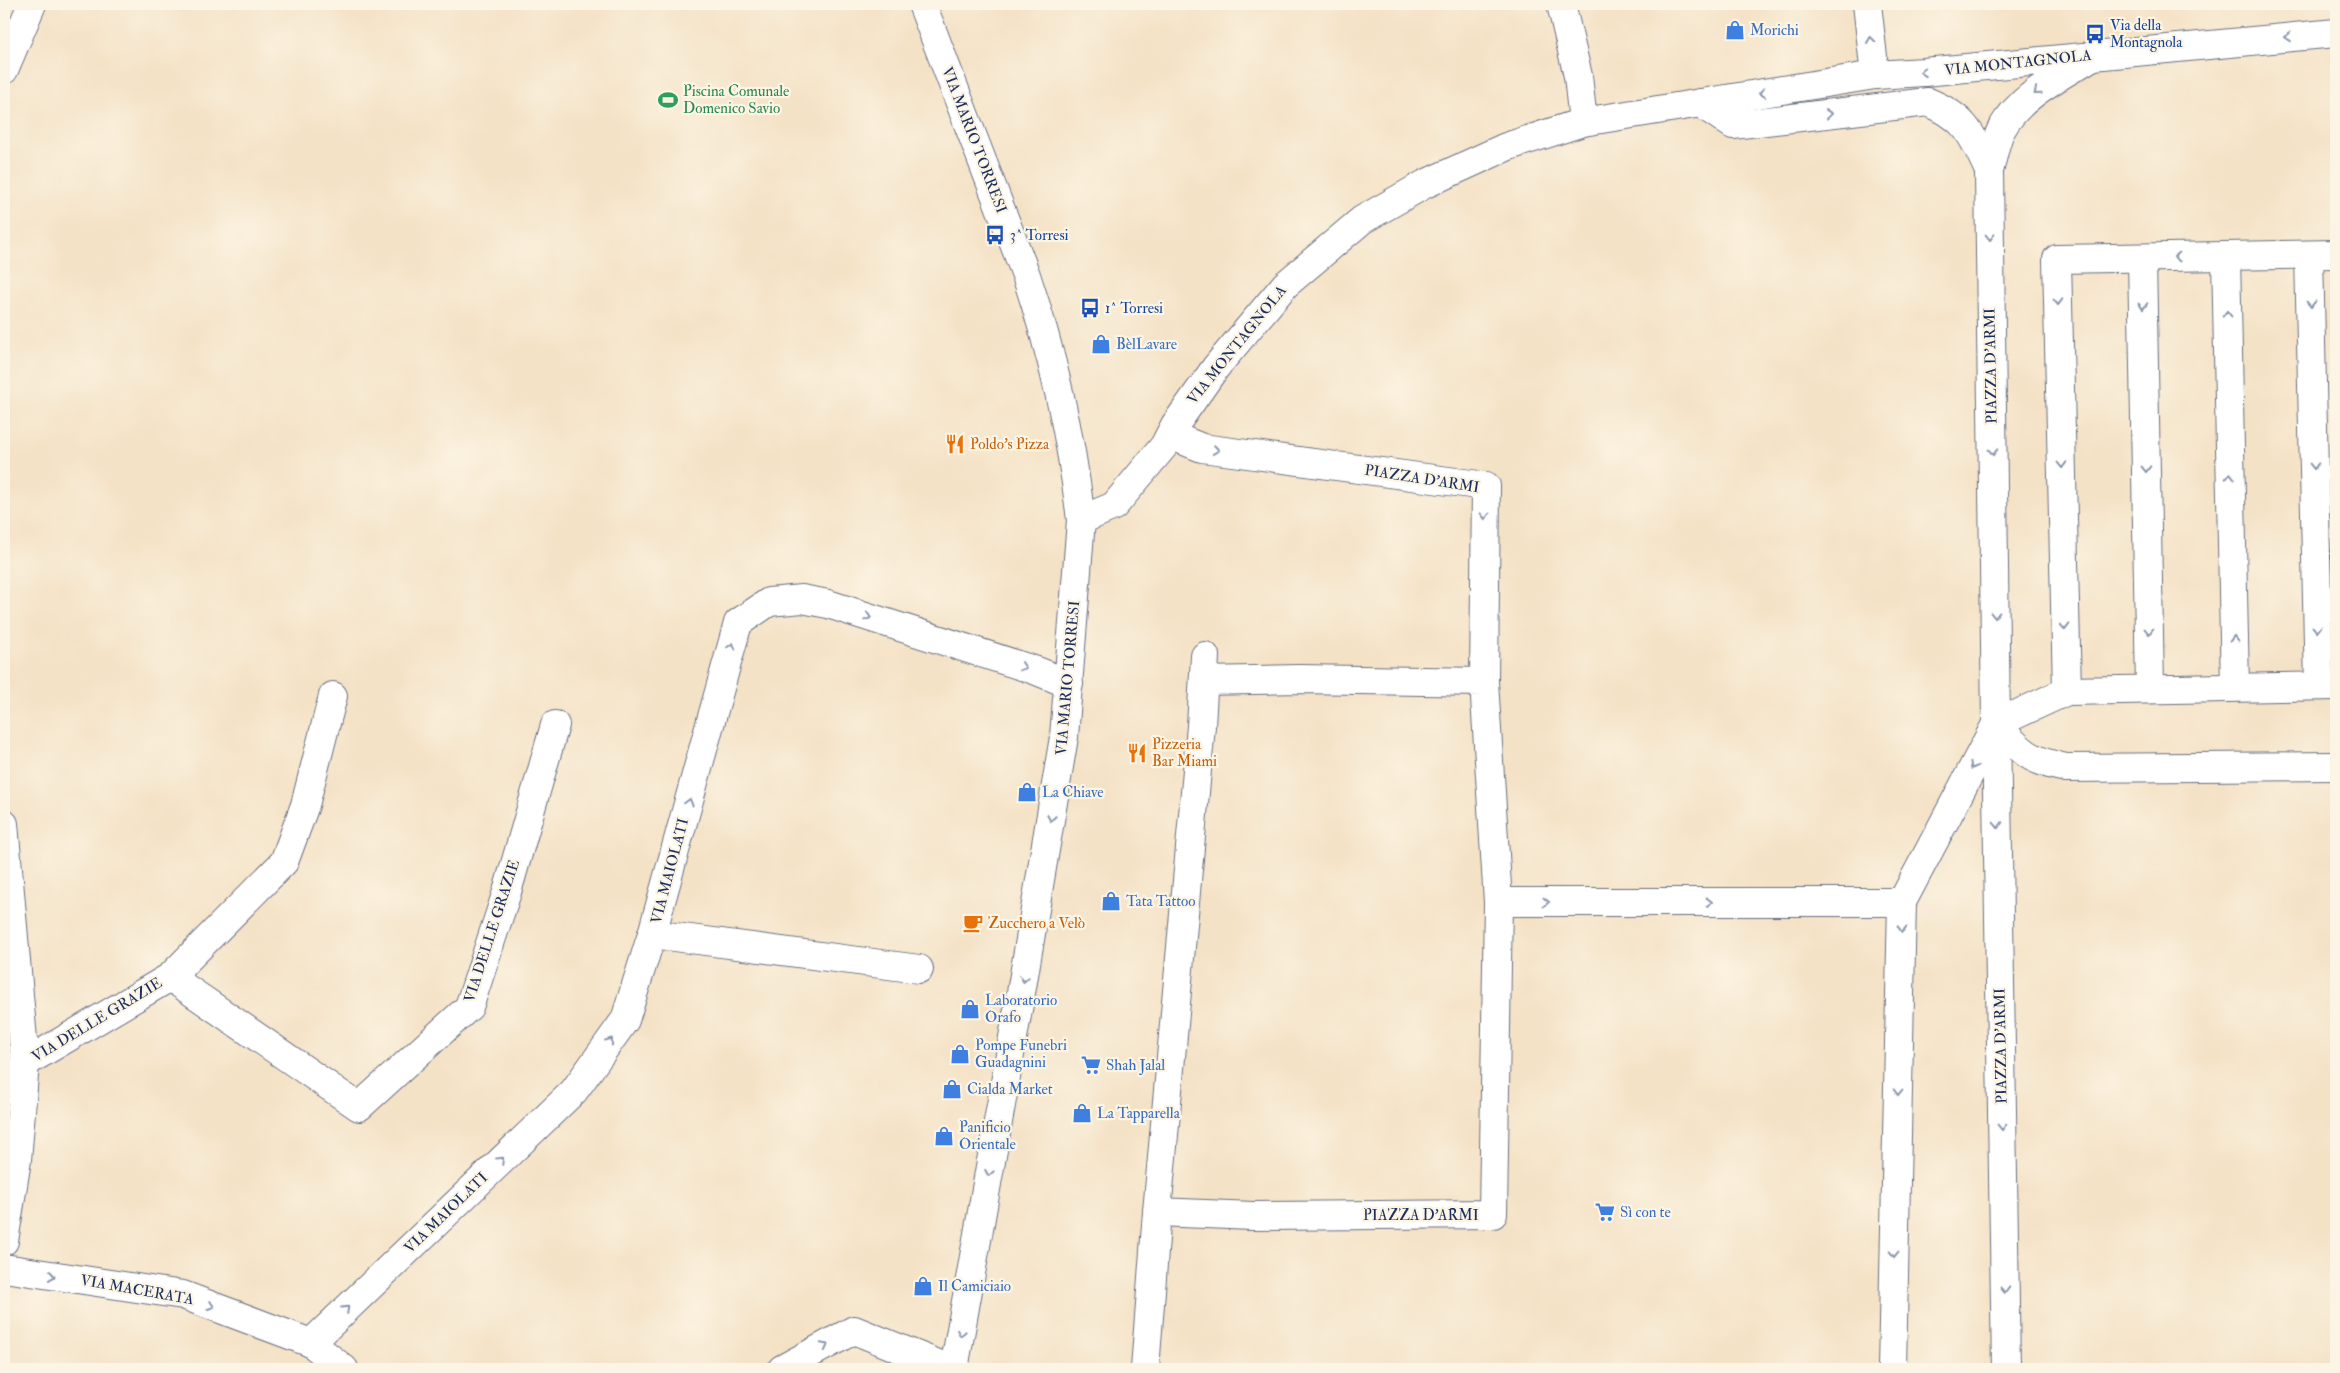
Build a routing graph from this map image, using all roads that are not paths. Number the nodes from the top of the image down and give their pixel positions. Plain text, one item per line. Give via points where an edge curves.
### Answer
1 (32, 4) edge
2 (922, 4) edge
3 (1561, 4) edge
4 (1867, 4) edge
5 (2336, 33) edge
6 (2093, 56) junction
7 (4, 70) edge
8 (1875, 75) junction
9 (1700, 103) junction
10 (1583, 122) junction
11 (1989, 170) junction
12 (2336, 254) edge
13 (2310, 255) junction
14 (2226, 256) junction
15 (2142, 258) junction
16 (1170, 435) junction
17 (1081, 520) junction
18 (1484, 682) junction
19 (1069, 684) junction
20 (2327, 686) edge
21 (2235, 687) junction
22 (2150, 689) junction
23 (2067, 691) junction
24 (333, 696) dead end
25 (1996, 724) junction
26 (555, 725) dead end
27 (2336, 766) edge
28 (4, 824) edge
29 (7, 896) edge
30 (1498, 902) junction
31 (1902, 902) junction
32 (652, 934) junction
33 (919, 969) dead end
34 (170, 977) junction
35 (25, 1063) junction
36 (1157, 1212) junction
37 (4, 1241) edge
38 (4, 1268) edge
39 (311, 1343) junction
40 (344, 1369) edge
41 (782, 1369) edge
42 (950, 1369) edge
43 (954, 1369) edge
44 (1144, 1369) edge
45 (1892, 1369) edge
46 (2006, 1369) edge

1 - 7 street
2 - 17 street, VIA MARIO TORRESI via 1039,314 1066,415
3 - 10 street via 1578,76
8 -> 4 street
5 -> 6 street, VIA MONTAGNOLA
6 -> 8 street, VIA MONTAGNOLA
6 -> 11 street, PIAZZA D'ARMI via 2046,84 2018,108 2001,131
8 -> 9 street, VIA MONTAGNOLA
9 - 10 street, VIA MONTAGNOLA
9 -> 11 street via 1733,125 1928,102 1949,110 1972,134
10 - 16 street, VIA MONTAGNOLA via 1506,147 1425,184 1362,220 1285,285 1216,367
11 -> 25 street, PIAZZA D'ARMI
12 - 13 street
13 - 14 street
13 -> 20 street
14 -> 15 street
21 -> 14 street
15 -> 22 street
15 -> 23 street via 2057,259
16 - 17 street, VIA MONTAGNOLA via 1114,506
16 -> 18 street, PIAZZA D'ARMI via 1202,448 1486,486
17 - 19 street, VIA MARIO TORRESI
18 - 30 street, PIAZZA D'ARMI
18 - 36 street via 1300,679 1204,669
32 -> 19 street, VIA MAIOLATI via 738,623 769,602 802,599 828,604
19 -> 43 street, VIA MARIO TORRESI via 1064,737 1024,978
20 - 21 street
21 - 22 street
22 - 23 street
23 - 25 street
24 - 34 street, VIA DELLE GRAZIE via 304,805 284,862
25 - 27 street via 2022,752 2044,764 2066,768
25 -> 31 street, PIAZZA D'ARMI
25 -> 46 street, PIAZZA D'ARMI
26 - 34 street, VIA DELLE GRAZIE via 507,892 469,1007 359,1106
28 - 29 street, VIA DELLE GRAZIE
29 - 35 street, VIA DELLE GRAZIE
30 -> 31 street
30 - 36 street, PIAZZA D'ARMI via 1493,1214 1253,1216
31 -> 45 street, PIAZZA D'ARMI
32 - 33 street
39 -> 32 street, VIA MAIOLATI via 574,1091 625,1020
34 - 35 street, VIA DELLE GRAZIE
35 - 37 street, VIA DELLE GRAZIE via 17,1160
36 - 44 street
38 -> 39 street, VIA MACERATA via 183,1295
39 - 40 street, VIA MACERATA
41 -> 42 street via 854,1330

